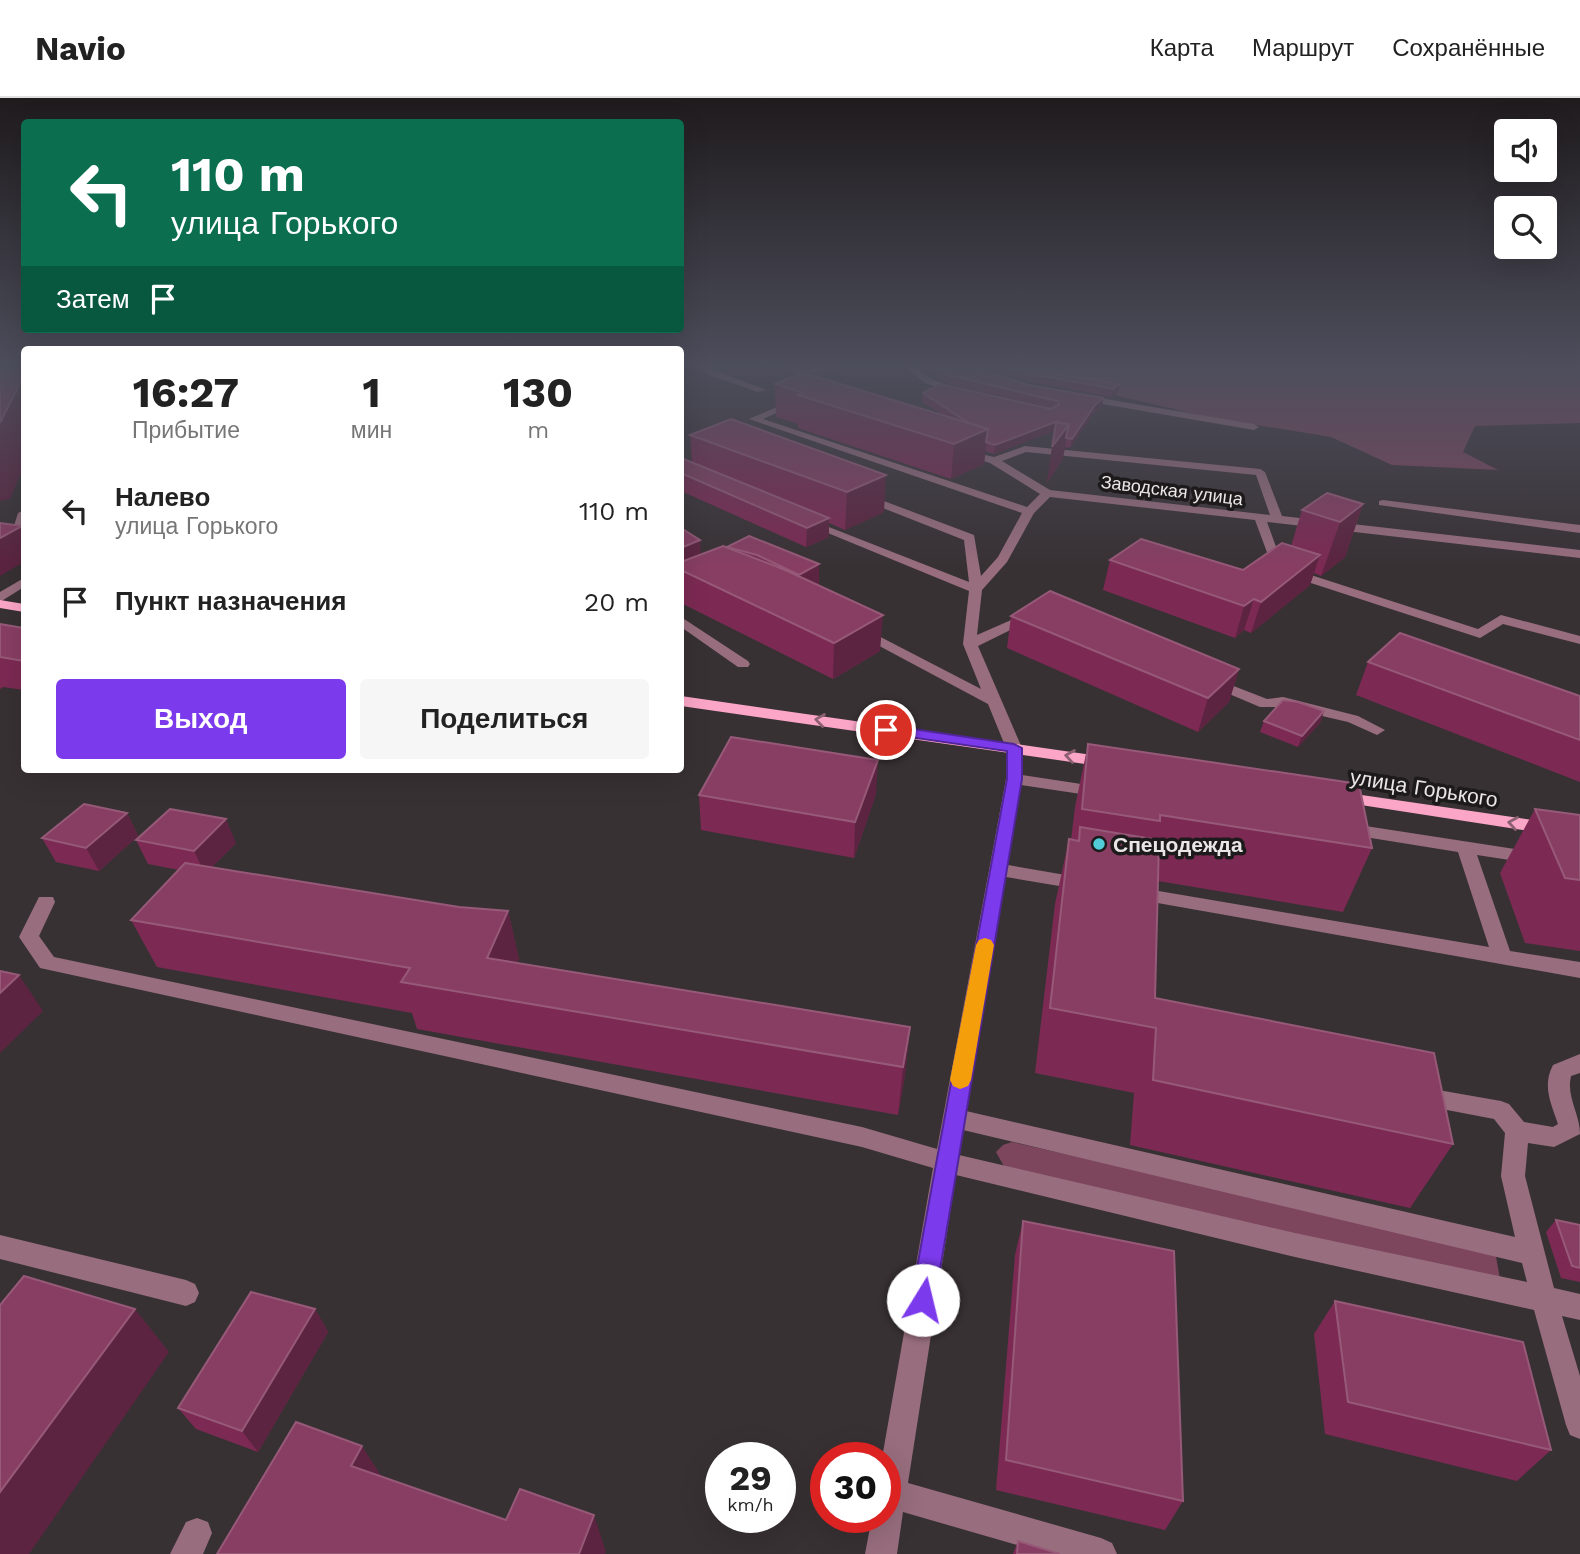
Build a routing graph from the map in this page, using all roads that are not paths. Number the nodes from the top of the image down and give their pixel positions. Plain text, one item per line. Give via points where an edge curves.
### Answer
1 (790, 431) edge
2 (955, 449) edge
3 (994, 461) junction
4 (1047, 493) junction
5 (856, 494) edge
6 (1383, 503) dead end
7 (1029, 511) junction
8 (796, 517) edge
9 (1260, 518) junction
10 (1278, 520) junction
11 (1580, 529) edge
12 (1580, 557) edge
13 (21, 584) edge
14 (976, 589) junction
15 (0, 598) edge
16 (0, 604) edge
17 (21, 608) edge
18 (1042, 614) edge
19 (684, 623) edge
20 (850, 628) edge
21 (1580, 640) edge
22 (970, 644) junction
23 (743, 664) dead end
24 (1203, 678) edge
25 (684, 701) edge
26 (996, 702) junction
27 (1377, 730) dead end
28 (1014, 748) junction
29 (1125, 765) edge
30 (1014, 779) junction
31 (1318, 794) edge
32 (1124, 796) edge
33 (1329, 827) edge
34 (1580, 833) edge
35 (1466, 848) junction
36 (1580, 865) edge
37 (998, 870) junction
38 (46, 902) dead end
39 (1502, 956) junction
40 (1580, 970) edge
41 (1580, 1063) edge
42 (1393, 1091) edge
43 (954, 1118) junction
44 (1517, 1131) junction
45 (946, 1162) junction
46 (0, 1247) edge
47 (1532, 1253) junction
48 (186, 1293) dead end
49 (1544, 1299) junction
50 (1580, 1307) edge
51 (1580, 1425) edge
52 (899, 1442) edge
53 (901, 1496) edge
54 (884, 1533) edge
55 (881, 1554) edge
56 (1101, 1554) edge

1 - 7 street
2 - 3 street
3 - 4 street
3 - 10 street via 1025,449 1260,472
4 - 7 street
4 - 9 street, Заводская улица
5 - 14 street via 970,538
6 - 11 street
7 - 14 street via 1003,559
8 - 14 street
9 - 10 street, Заводская улица
9 - 21 street via 1278,568 1480,634 1501,619
10 - 12 street, Заводская улица
13 - 15 street
14 - 22 street
16 - 17 main road
18 - 22 street
19 - 23 street
20 - 26 street
22 - 26 street
24 - 27 street via 1265,704 1283,702 1318,710
28 -> 25 main road
26 - 28 street
29 -> 28 main road
28 - 30 street
30 - 32 street
30 - 37 street
34 -> 31 main road, улица Горького
33 - 35 street
35 - 36 street
35 - 39 street
37 - 39 street
37 - 43 street
38 - 45 street via 29,937 47,962 862,1137
39 - 40 street
41 - 44 street via 1561,1071 1557,1088 1571,1129 1554,1138
42 - 44 street via 1501,1111
43 - 45 street
43 - 47 street
44 - 47 street via 1513,1176
45 - 49 street
45 - 52 street
46 - 48 street
47 - 49 street
49 - 50 street
49 - 51 street
53 - 56 street
54 - 55 street

